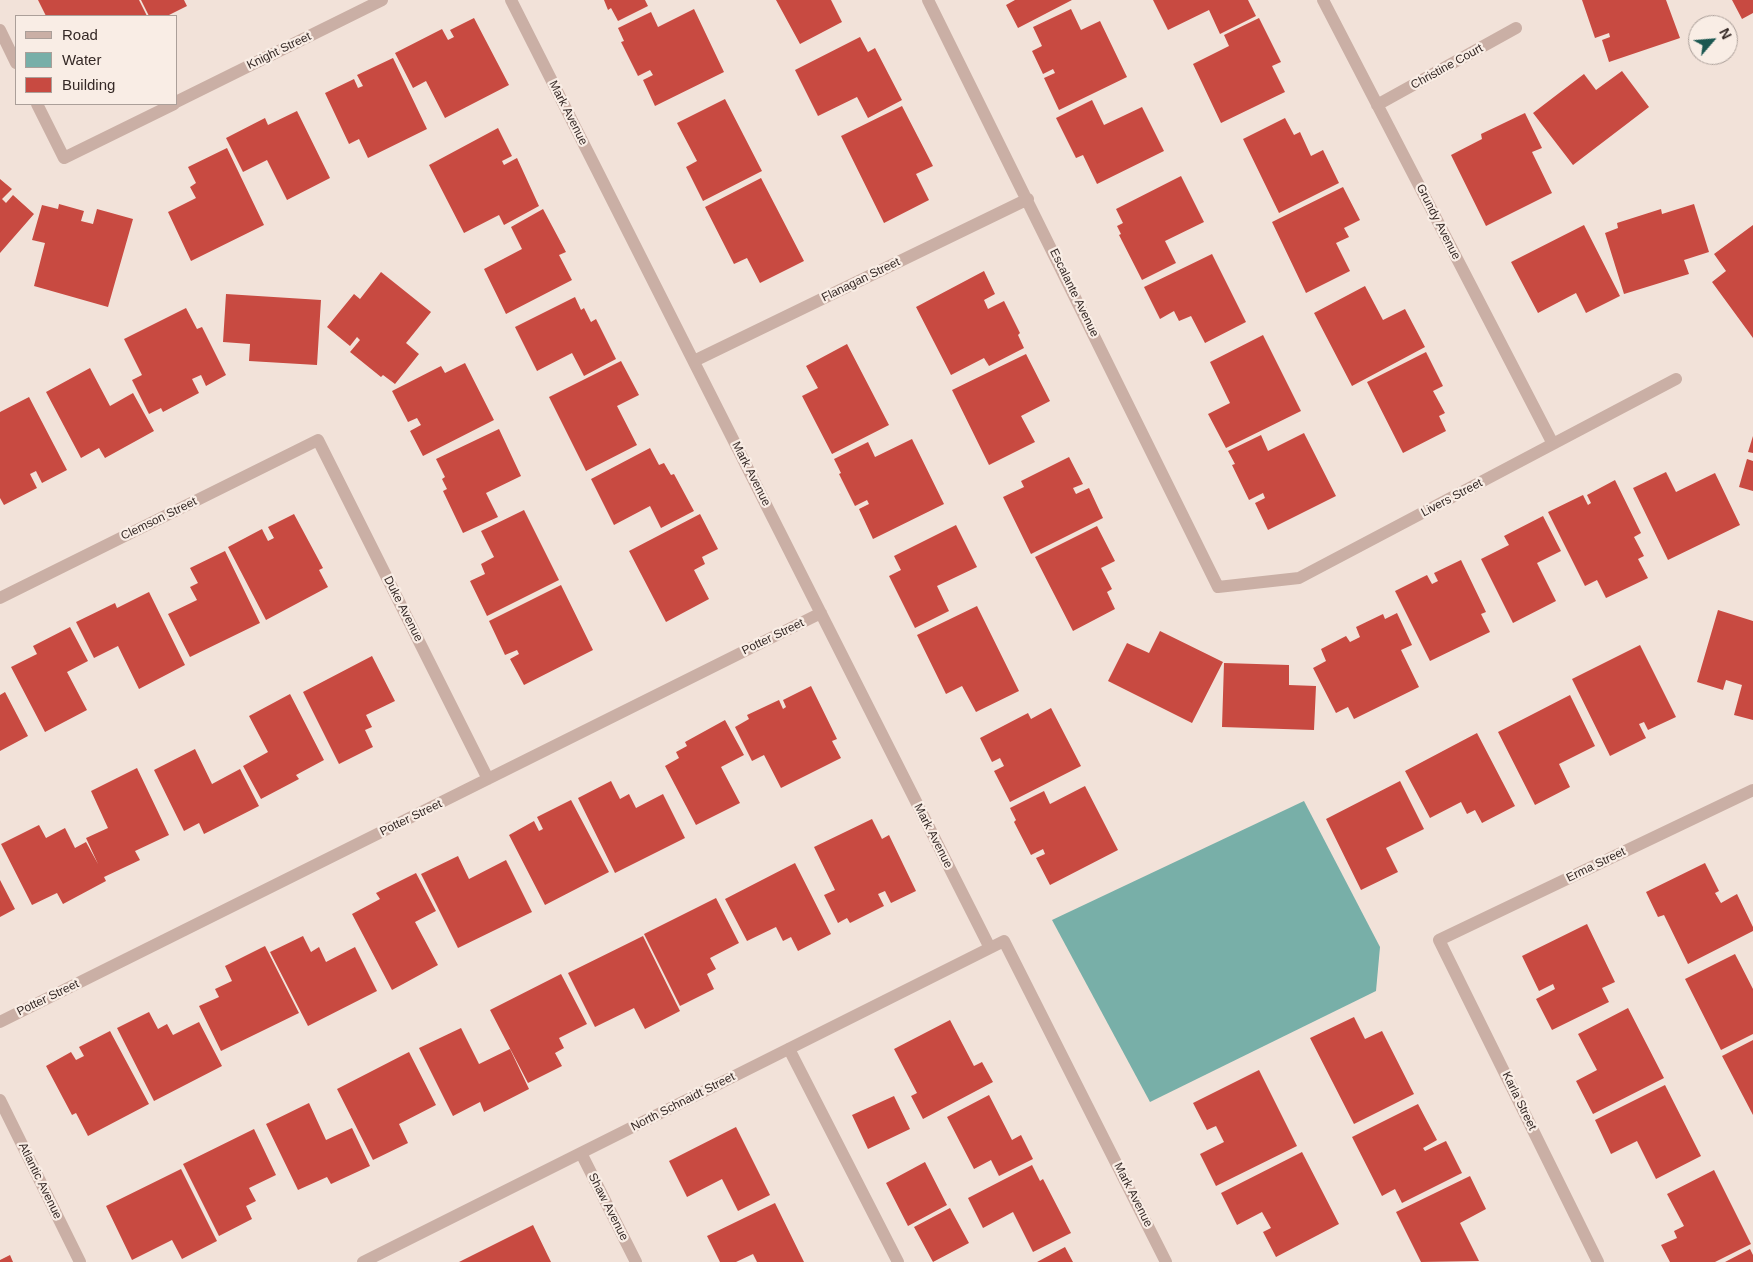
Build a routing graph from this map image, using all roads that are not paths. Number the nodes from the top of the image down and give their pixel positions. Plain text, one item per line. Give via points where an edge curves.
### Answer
1 (382, 0) edge
2 (512, 0) edge
3 (928, 0) edge
4 (1323, 0) edge
5 (1516, 28) dead end
6 (0, 30) edge
7 (15, 60) edge
8 (178, 102) edge
9 (38, 105) edge
10 (171, 105) edge
11 (1378, 105) junction
12 (1028, 199) junction
13 (694, 361) junction
14 (1676, 379) dead end
15 (318, 440) joint
16 (1553, 444) junction
17 (1218, 587) joint
18 (0, 598) edge
19 (821, 613) junction
20 (488, 779) junction
21 (1753, 790) edge
22 (1439, 940) joint
23 (1004, 942) joint
24 (990, 948) junction
25 (0, 1022) edge
26 (789, 1049) junction
27 (0, 1100) edge
28 (581, 1153) junction
29 (366, 1261) edge
30 (80, 1262) edge
31 (636, 1262) edge
32 (898, 1262) edge
33 (1166, 1262) edge
34 (1598, 1262) edge

1 - 8 street, Knight Street
2 - 13 street, Mark Avenue
3 - 12 street, Escalante Avenue
4 - 11 street, Grundy Avenue
5 - 11 street, Christine Court
6 - 7 street
9 - 10 street, Knight Street via 64,158
11 - 16 street, Grundy Avenue
12 - 13 street, Flanagan Street
12 - 17 street, Escalante Avenue
13 - 19 street, Mark Avenue
14 - 16 street, Livers Street
15 - 18 street, Clemson Street
15 - 20 street, Duke Avenue
16 - 17 street, Livers Street via 1299,578
19 - 20 street, Potter Street
19 - 24 street, Mark Avenue
20 - 25 street, Potter Street
21 - 22 street, Erma Street
22 - 34 street, Karla Street
23 - 24 street, North Schnaidt Street
23 - 33 street, Mark Avenue
24 - 26 street, North Schnaidt Street
26 - 28 street, North Schnaidt Street
26 - 32 street
27 - 30 street, Atlantic Avenue
28 - 29 street, North Schnaidt Street
28 - 31 street, Shaw Avenue

